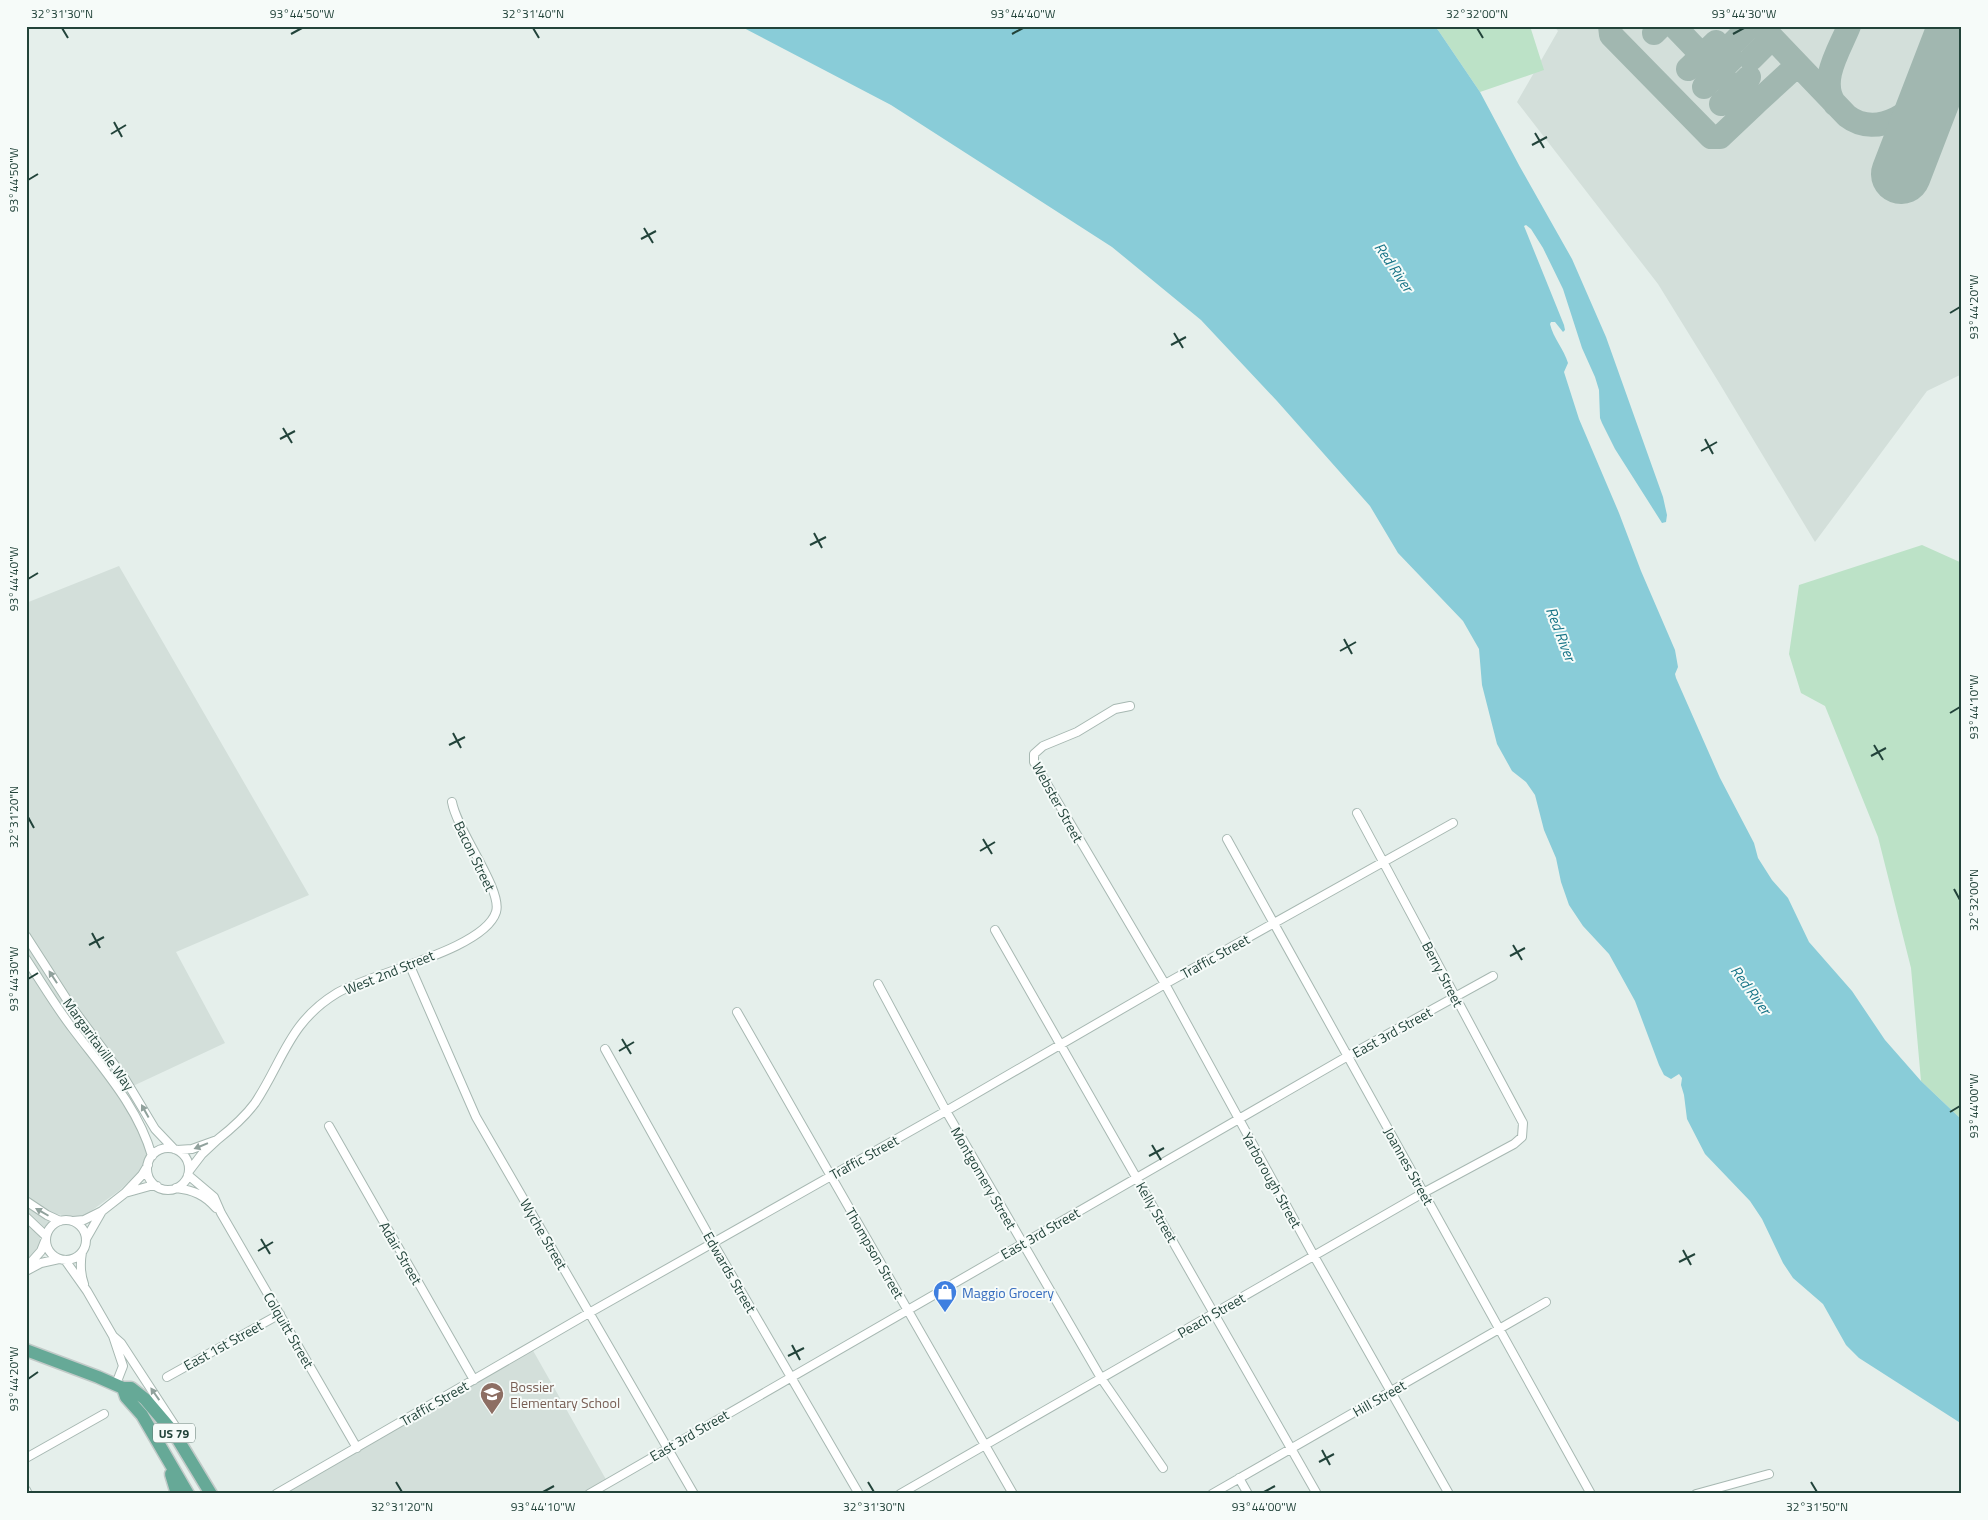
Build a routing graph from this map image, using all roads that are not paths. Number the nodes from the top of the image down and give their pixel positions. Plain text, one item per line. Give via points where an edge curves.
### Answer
1 (1130, 706) dead end
2 (452, 802) dead end
3 (1357, 814) dead end
4 (1453, 823) dead end
5 (1227, 839) dead end
6 (1383, 862) junction
7 (1096, 866) joint
8 (496, 910) joint
9 (1274, 923) junction
10 (995, 930) dead end
11 (26, 936) edge
12 (26, 959) edge
13 (410, 966) junction
14 (1493, 976) dead end
15 (878, 984) dead end
16 (1165, 984) junction
17 (1455, 997) junction
18 (737, 1012) dead end
19 (1060, 1045) junction
20 (605, 1049) dead end
21 (1348, 1056) junction
22 (946, 1111) junction
23 (1239, 1120) junction
24 (329, 1126) dead end
25 (1522, 1137) joint
26 (217, 1140) junction
27 (176, 1150) junction
28 (151, 1160) junction
29 (189, 1173) junction
30 (830, 1176) junction
31 (1137, 1177) junction
32 (158, 1186) junction
33 (176, 1188) junction
34 (1423, 1192) junction
35 (125, 1193) junction
36 (26, 1201) edge
37 (102, 1211) junction
38 (221, 1213) junction
39 (26, 1217) edge
40 (60, 1220) junction
41 (73, 1221) junction
42 (46, 1238) junction
43 (86, 1240) junction
44 (713, 1243) junction
45 (1022, 1243) junction
46 (82, 1252) junction
47 (1314, 1256) junction
48 (62, 1260) junction
49 (26, 1270) edge
50 (87, 1291) junction
51 (1546, 1302) dead end
52 (908, 1309) junction
53 (589, 1313) junction
54 (1214, 1313) junction
55 (280, 1314) junction
56 (1498, 1328) junction
57 (113, 1336) junction
58 (26, 1350) edge
59 (167, 1377) dead end
60 (791, 1377) junction
61 (1101, 1378) junction
62 (474, 1380) junction
63 (119, 1386) junction
64 (1391, 1392) junction
65 (104, 1414) dead end
66 (985, 1444) junction
67 (357, 1448) junction
68 (667, 1448) junction
69 (1292, 1449) junction
70 (163, 1450) junction
71 (187, 1452) junction
72 (26, 1458) edge
73 (1163, 1468) dead end
74 (1769, 1474) dead end
75 (1239, 1478) junction
76 (26, 1490) edge
77 (28, 1494) edge
78 (177, 1494) edge
79 (188, 1494) edge
80 (211, 1494) edge
81 (276, 1494) edge
82 (588, 1494) edge
83 (694, 1494) edge
84 (859, 1494) edge
85 (900, 1494) edge
86 (1014, 1494) edge
87 (1212, 1494) edge
88 (1248, 1494) edge
89 (1317, 1494) edge
90 (1449, 1494) edge
91 (1591, 1494) edge
92 (1696, 1494) edge

1 - 7 street, Webster Street via 1115,709 1077,732 1043,746 1033,757 1036,768
2 - 8 street, Bacon Street via 460,828 494,894
3 - 6 street, Berry Street
4 - 6 street, Traffic Street
5 - 9 street, Joannes Street
6 - 9 street, Traffic Street
6 - 17 street, Berry Street
7 - 16 street, Yarborough Street
8 - 13 street, West 2nd Street via 490,922 471,938
9 - 16 street, Traffic Street
9 - 21 street, Joannes Street
10 - 19 street, Kelly Street
27 -> 11 street, Margaritaville Way via 155,1129 125,1079 71,1006
12 - 28 street, Margaritaville Way via 125,1098 148,1139
13 - 26 street, West 2nd Street via 351,986 309,1014 288,1041 251,1108
13 - 53 street, Wyche Street via 476,1117
14 - 17 street, East 3rd Street
15 - 22 street, Montgomery Street
16 - 19 street, Traffic Street
16 - 23 street, Yarborough Street
17 - 21 street, East 3rd Street
17 - 25 street, Berry Street via 1523,1123
18 - 30 street, Thompson Street
19 - 22 street, Traffic Street
19 - 31 street, Kelly Street
20 - 44 street, Edwards Street
21 - 23 street, East 3rd Street
21 - 34 street, Joannes Street
22 - 30 street, Traffic Street
22 - 45 street, Montgomery Street
23 - 31 street, East 3rd Street
23 - 47 street, Yarborough Street
24 - 62 street, Adair Street
25 - 34 street, Peach Street
26 -> 27 street, West 2nd Street via 192,1149
26 - 29 street, West 2nd Street
27 - 28 street via 161,1150
27 - 29 street via 187,1159
28 - 32 street via 149,1176
28 - 35 street
29 - 33 street via 183,1184
29 - 38 street, Colquitt Street via 214,1198
30 - 44 street, Traffic Street
30 - 52 street, Thompson Street
31 - 45 street, East 3rd Street
31 - 54 street, Kelly Street
32 - 33 street via 165,1190
32 - 35 street
33 - 38 street, Colquitt Street via 202,1195
34 - 47 street, Peach Street
34 - 56 street, Joannes Street
35 - 37 street
40 -> 36 street
37 - 41 street via 84,1220
37 - 43 street
38 - 55 street, Colquitt Street
39 - 42 street
40 - 41 street
40 - 42 street via 51,1226
41 - 43 street via 82,1228
42 - 48 street via 49,1251
42 - 49 street via 41,1251
43 - 46 street
44 - 53 street, Traffic Street
44 - 60 street, Edwards Street
45 - 52 street, East 3rd Street
45 - 61 street, Montgomery Street
46 - 48 street via 75,1258
46 - 50 street via 80,1274
47 - 54 street, Peach Street
47 - 64 street, Yarborough Street
48 - 49 street via 41,1263
48 - 50 street
50 - 57 street
51 - 56 street, Hill Street
52 - 60 street, East 3rd Street
52 - 66 street, Thompson Street
53 - 62 street, Traffic Street
53 - 68 street, Wyche Street
54 - 61 street, Peach Street
54 - 69 street, Kelly Street
55 - 59 street, East 1st Street
55 - 67 street, Colquitt Street
56 - 64 street, Hill Street
56 - 91 street, Joannes Street
57 - 63 street via 123,1366
71 -> 57 street via 163,1405
58 - 63 main road, US 79
60 - 68 street, East 3rd Street
60 - 84 street, Edwards Street
61 - 66 street, Peach Street
61 - 73 street, Montgomery Street
62 - 67 street, Traffic Street
63 - 70 main road via 142,1415
63 - 71 main road, US 79 via 131,1388 152,1404
64 - 69 street, Hill Street
64 - 90 street, Yarborough Street
65 - 72 street
66 - 85 street, Peach Street
66 - 86 street, Thompson Street
67 - 81 street, Traffic Street
68 - 82 street, East 3rd Street
68 - 83 street, Wyche Street
69 - 75 street, Hill Street
69 - 89 street, Kelly Street
70 - 78 main road
70 - 79 main road
71 - 80 main road, US 79
74 - 92 street
75 - 87 street, Hill Street
75 - 88 street
76 - 77 street

